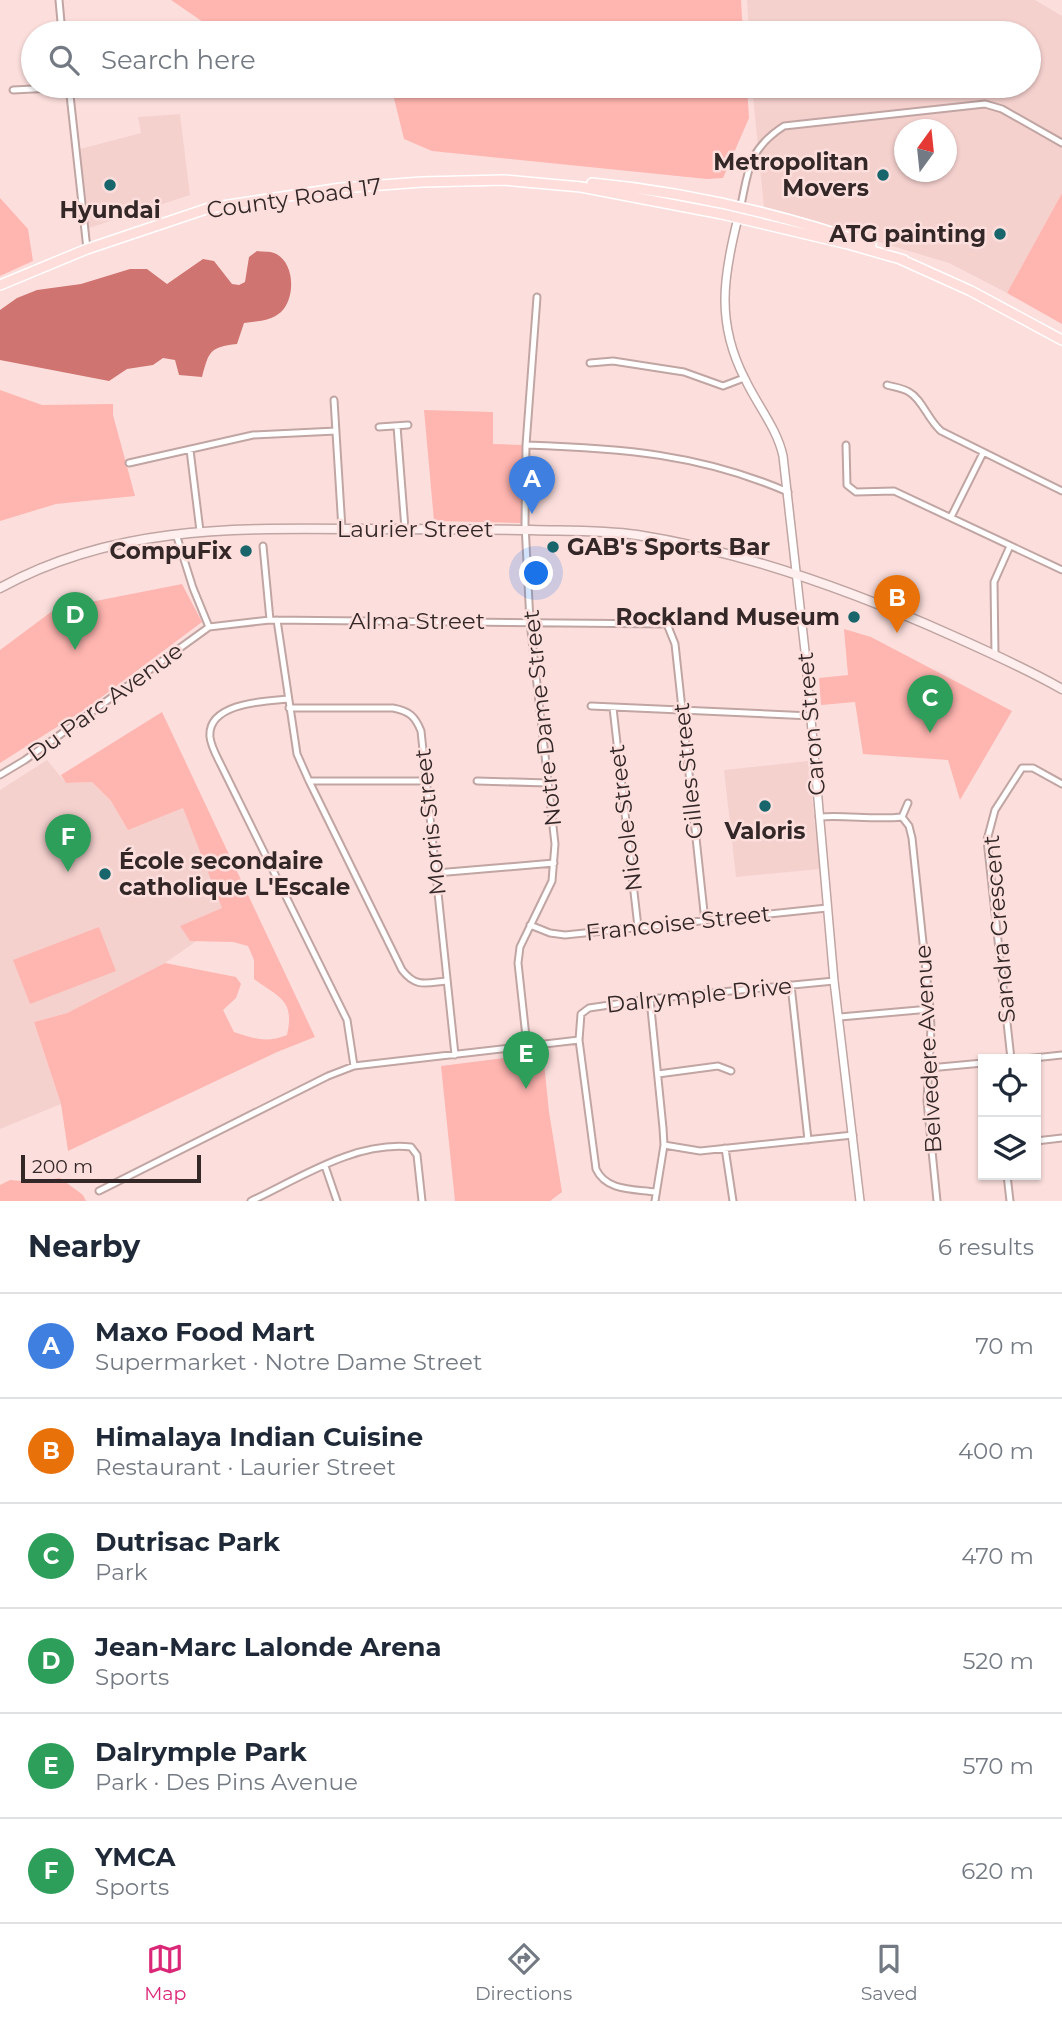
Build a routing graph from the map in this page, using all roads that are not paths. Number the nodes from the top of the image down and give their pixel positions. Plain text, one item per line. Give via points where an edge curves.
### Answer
1 (59, 0) edge
2 (61, 21) edge
3 (13, 90) dead end
4 (21, 90) edge
5 (70, 98) edge
6 (1062, 144) edge
7 (739, 213) junction
8 (87, 249) junction
9 (0, 285) edge
10 (537, 297) dead end
11 (1062, 340) edge
12 (590, 363) dead end
13 (744, 379) junction
14 (887, 385) dead end
15 (334, 400) dead end
16 (408, 425) dead end
17 (397, 426) junction
18 (379, 427) dead end
19 (336, 431) junction
20 (526, 445) junction
21 (846, 446) dead end
22 (190, 450) junction
23 (983, 453) junction
24 (129, 463) dead end
25 (1062, 491) edge
26 (788, 492) junction
27 (951, 517) junction
28 (342, 528) junction
29 (405, 529) junction
30 (525, 530) junction
31 (200, 531) junction
32 (176, 533) junction
33 (263, 546) dead end
34 (1010, 546) junction
35 (1062, 570) edge
36 (796, 576) junction
37 (0, 588) edge
38 (273, 620) junction
39 (530, 622) junction
40 (667, 624) joint
41 (209, 627) junction
42 (995, 655) junction
43 (1062, 689) edge
44 (288, 699) junction
45 (590, 706) dead end
46 (289, 708) junction
47 (612, 708) junction
48 (681, 711) junction
49 (811, 716) junction
50 (0, 775) edge
51 (309, 781) junction
52 (426, 781) junction
53 (477, 781) dead end
54 (548, 783) junction
55 (1062, 784) edge
56 (908, 803) dead end
57 (819, 817) junction
58 (902, 817) junction
59 (554, 863) junction
60 (436, 873) junction
61 (827, 908) junction
62 (705, 920) junction
63 (530, 925) junction
64 (638, 927) junction
65 (446, 981) junction
66 (835, 981) junction
67 (791, 985) junction
68 (650, 999) junction
69 (930, 1009) junction
70 (840, 1017) junction
71 (579, 1040) junction
72 (527, 1046) junction
73 (1010, 1054) edge
74 (455, 1055) junction
75 (1062, 1055) edge
76 (1041, 1057) edge
77 (978, 1063) edge
78 (354, 1066) junction
79 (929, 1068) junction
80 (731, 1071) dead end
81 (658, 1074) junction
82 (853, 1135) junction
83 (1062, 1138) edge
84 (808, 1140) junction
85 (1041, 1140) edge
86 (664, 1144) junction
87 (725, 1148) junction
88 (325, 1166) junction
89 (1008, 1180) edge
90 (99, 1191) dead end
91 (655, 1192) junction
92 (251, 1201) edge
93 (338, 1201) edge
94 (422, 1201) edge
95 (655, 1201) edge
96 (733, 1201) edge
97 (860, 1201) edge
98 (937, 1201) edge
99 (1010, 1201) edge

1 - 2 street
3 - 4 street
5 - 8 street
6 - 7 street via 985,104 784,126 754,152
7 - 8 main road, County Road 17 via 685,196 580,182 422,182 341,188 209,208
7 - 11 main road, County Road 17 via 876,247 971,290
7 - 13 street, Caron Street via 723,305 731,347
8 - 9 main road, County Road 17
10 - 20 street, Notre Dame Street
12 - 13 street via 612,361 684,372 723,386
13 - 26 street, Caron Street via 780,446
14 - 23 street via 908,391 930,422
15 - 19 street
16 - 17 street
17 - 18 street
17 - 29 street
19 - 22 street via 253,435
19 - 28 street
20 - 26 street via 656,453 701,462
20 - 30 street, Notre Dame Street
21 - 27 street via 848,485 856,492 894,491
22 - 24 street
22 - 31 street
23 - 25 street
23 - 27 street
26 - 36 street, Caron Street
27 - 34 street
28 - 29 main road, Laurier Street
28 - 31 main road, Laurier Street
29 - 30 main road, Laurier Street
30 - 36 main road, Laurier Street via 636,535 704,548
30 - 39 street, Notre Dame Street
31 - 32 main road, Laurier Street
32 - 37 main road, Laurier Street via 98,549
32 - 41 street
33 - 38 street
34 - 35 street
34 - 42 street via 994,582
36 - 42 main road, Laurier Street via 913,618
36 - 49 street, Caron Street
38 - 39 street, Alma Street
38 - 41 street, Alma Street
38 - 44 street
39 - 40 street, Alma Street
39 - 54 street, Notre Dame Street
40 - 48 street, Gilles Street via 675,644
41 - 50 street, Du Parc Avenue
42 - 43 main road, Laurier Street
44 - 46 street
44 - 78 street via 237,706 214,722 210,733 219,763 347,1020
45 - 47 street
46 - 51 street via 297,754
46 - 52 street, Morris Street via 406,711 416,718 421,731
47 - 48 street
47 - 64 street, Nicole Street
48 - 49 street
48 - 62 street, Gilles Street
49 - 57 street, Caron Street
51 - 52 street
51 - 65 street via 402,970 420,984
52 - 60 street, Morris Street
53 - 54 street
54 - 59 street, Notre Dame Street
55 - 73 street, Sandra Crescent via 1034,768 1022,768 995,810 986,840
56 - 58 street
57 - 58 street
57 - 61 street, Caron Street
58 - 69 street, Belvedere Avenue via 912,838
59 - 60 street
59 - 63 street, Notre Dame Street via 552,881
60 - 65 street, Morris Street
61 - 62 street, Francoise Street
61 - 66 street, Caron Street
62 - 64 street, Francoise Street
63 - 64 street, Francoise Street via 565,935
63 - 72 street, Notre Dame Street via 518,963
65 - 74 street, Morris Street
66 - 67 street, Dalrymple Drive
66 - 70 street, Caron Street
67 - 68 street, Dalrymple Drive
67 - 84 street
68 - 71 street, Dalrymple Drive via 589,1007 580,1014
68 - 81 street
69 - 70 street
69 - 79 street, Belvedere Avenue
70 - 82 street, Caron Street
71 - 72 street
71 - 91 street, Dalrymple Drive via 600,1179 608,1185
72 - 74 street
74 - 78 street
75 - 76 street
77 - 79 street
78 - 90 street
79 - 98 street, Belvedere Avenue via 927,1101
80 - 81 street via 718,1066
81 - 86 street
82 - 84 street
82 - 97 street, Caron Street
83 - 85 street
84 - 87 street
86 - 87 street via 700,1151
86 - 91 street
87 - 96 street
88 - 92 street
88 - 93 street
88 - 94 street via 371,1149 411,1147 417,1155
89 - 99 street
91 - 95 street

